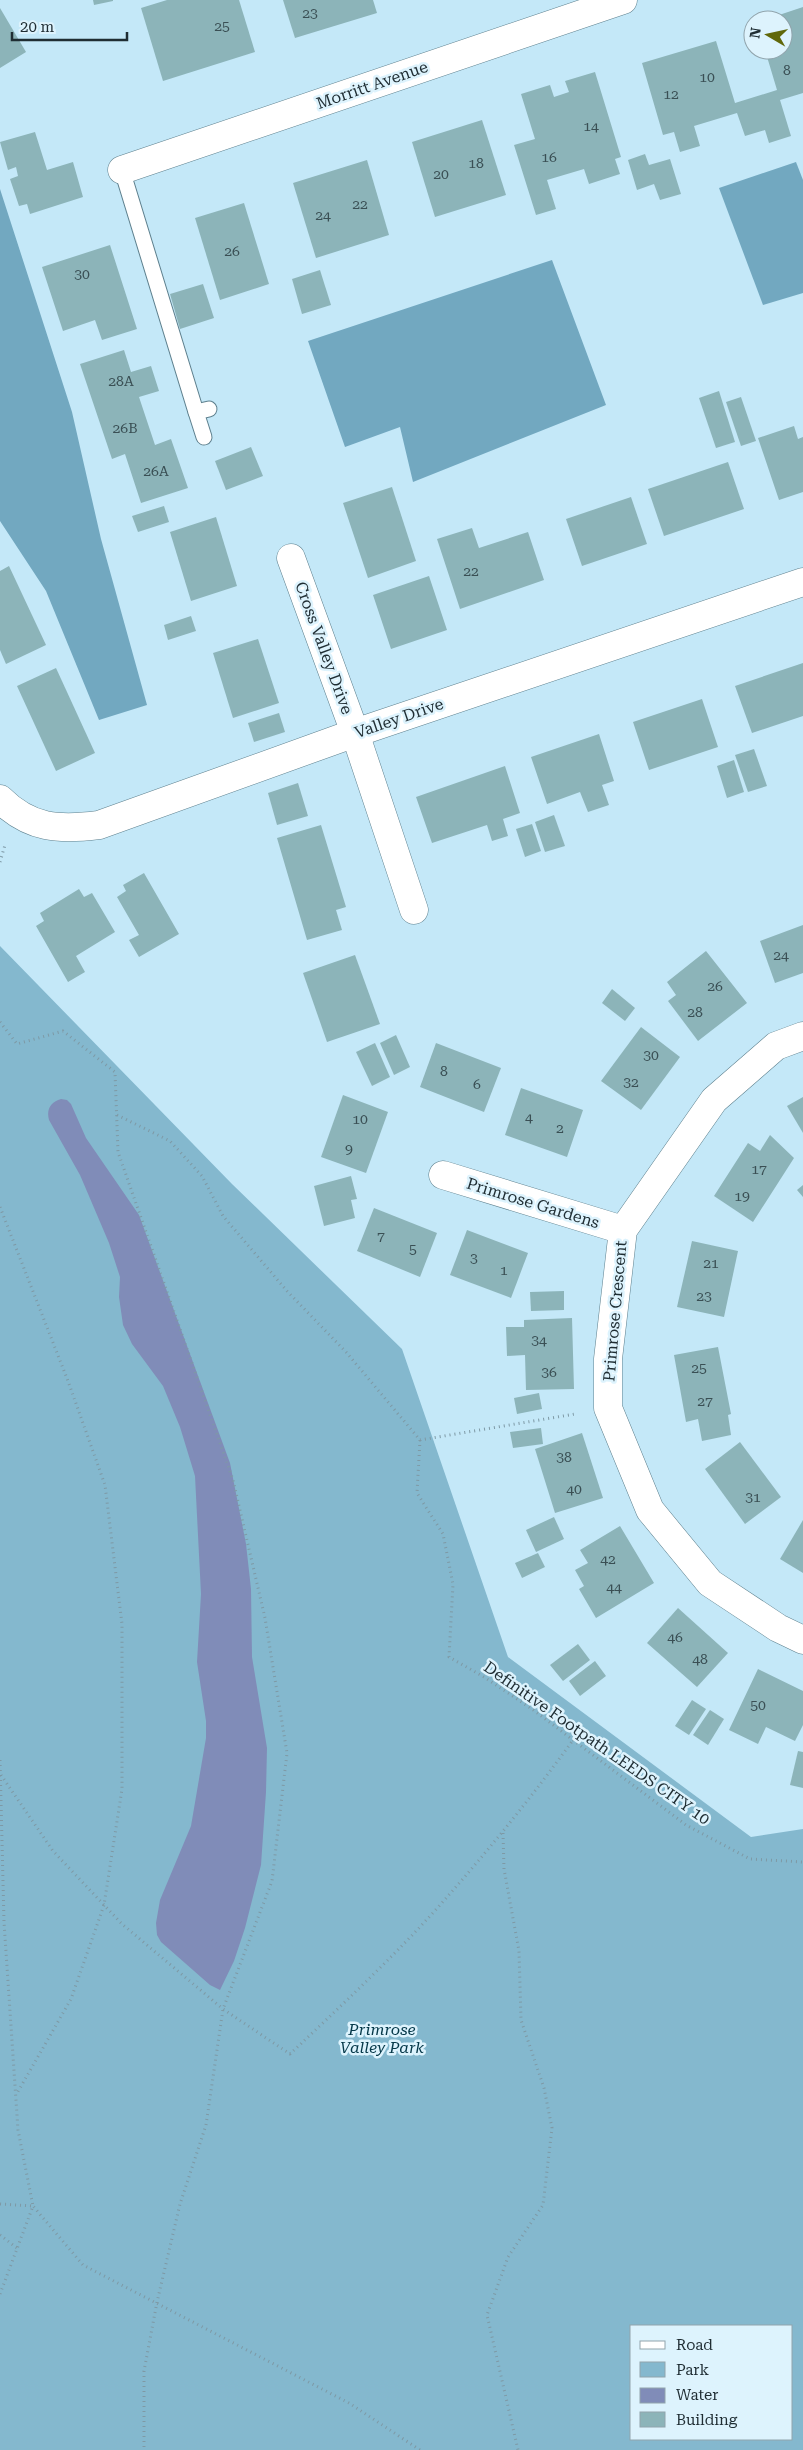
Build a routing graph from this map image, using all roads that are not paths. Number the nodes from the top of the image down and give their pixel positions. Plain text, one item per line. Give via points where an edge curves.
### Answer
1 (623, 0) edge
2 (122, 170) joint
3 (204, 437) dead end
4 (291, 558) dead end
5 (803, 582) edge
6 (355, 733) junction
7 (0, 799) edge
8 (414, 910) dead end
9 (803, 1036) edge
10 (444, 1175) dead end
11 (623, 1230) junction
12 (803, 1640) edge

1 - 2 street, Morritt Avenue
2 - 3 lane via 202,411
4 - 6 street, Cross Valley Drive
5 - 6 street, Valley Drive
6 - 7 street, Valley Drive via 99,825 71,829 41,825 14,814
6 - 8 street, Cross Valley Drive
9 - 11 street, Primrose Crescent via 776,1046 714,1100
10 - 11 street, Primrose Gardens
11 - 12 street, Primrose Crescent via 608,1359 608,1408 650,1510 710,1583 778,1628

